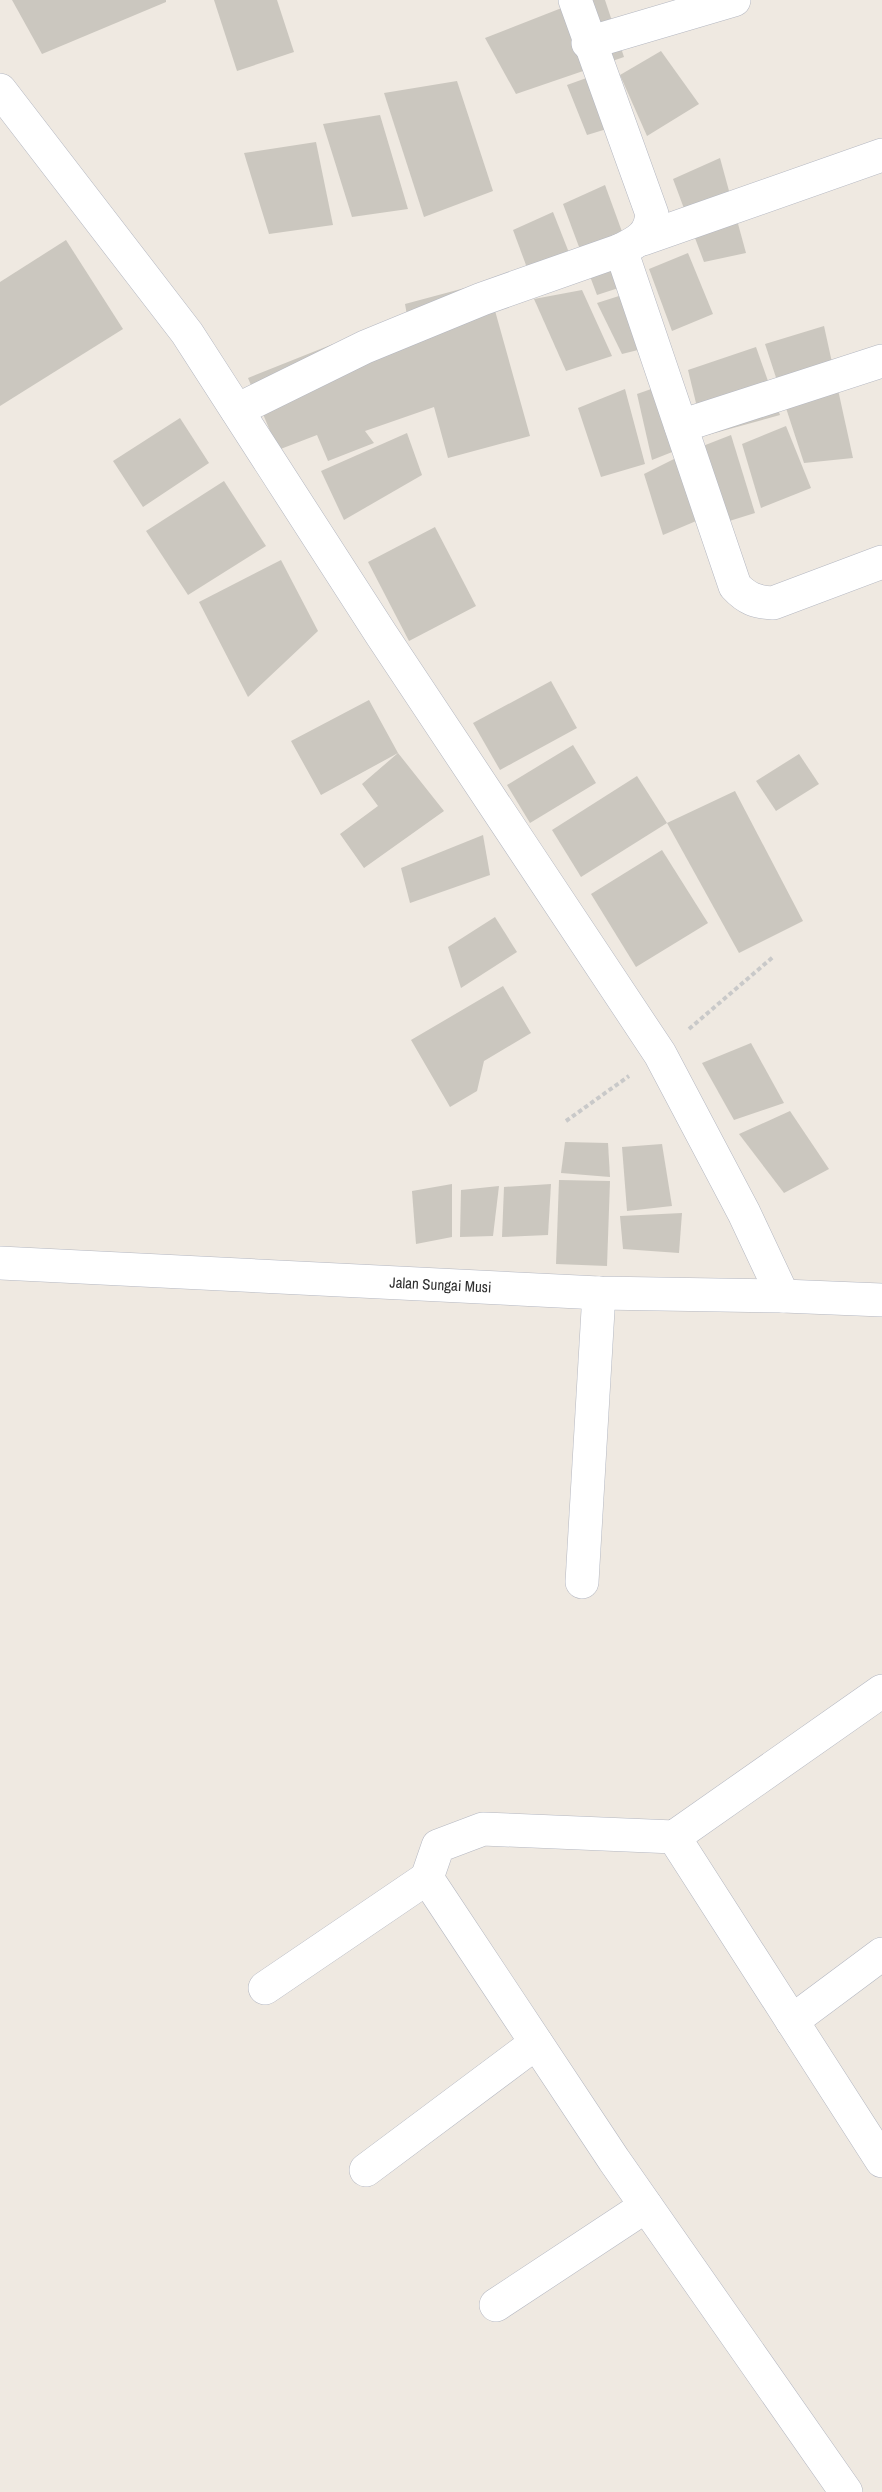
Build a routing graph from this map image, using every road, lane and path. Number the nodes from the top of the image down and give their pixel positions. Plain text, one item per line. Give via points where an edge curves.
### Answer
1 (575, 0) edge
2 (734, 0) edge
3 (588, 43) junction
4 (0, 90) edge
5 (882, 155) edge
6 (632, 245) junction
7 (882, 361) edge
8 (237, 410) junction
9 (681, 426) junction
10 (882, 562) edge
11 (0, 1263) edge
12 (599, 1293) junction
13 (783, 1296) junction
14 (882, 1300) edge
15 (582, 1582) dead end
16 (882, 1691) edge
17 (674, 1837) junction
18 (427, 1878) junction
19 (882, 1954) edge
20 (265, 1988) dead end
21 (792, 2021) junction
22 (536, 2043) junction
23 (882, 2161) edge
24 (366, 2170) dead end
25 (646, 2206) junction
26 (496, 2305) dead end
27 (846, 2492) edge

1 - 3 street
2 - 3 street
3 - 6 street via 652,214 651,227
4 - 8 street via 187,333
5 - 6 street
6 - 8 street via 482,299 365,347
6 - 9 street
7 - 9 street
8 - 13 street via 660,1054
9 - 10 street via 726,562 742,594 755,602 773,603
11 - 12 street, Jalan Sungai Musi
12 - 13 street, Jalan Sungai Musi
12 - 15 street
13 - 14 street, Jalan Sungai Musi
16 - 17 street
17 - 18 street via 483,1829 438,1846
17 - 21 street
18 - 20 street
18 - 22 street
19 - 21 street
21 - 23 street
22 - 24 street
22 - 25 street
25 - 26 street
25 - 27 street

